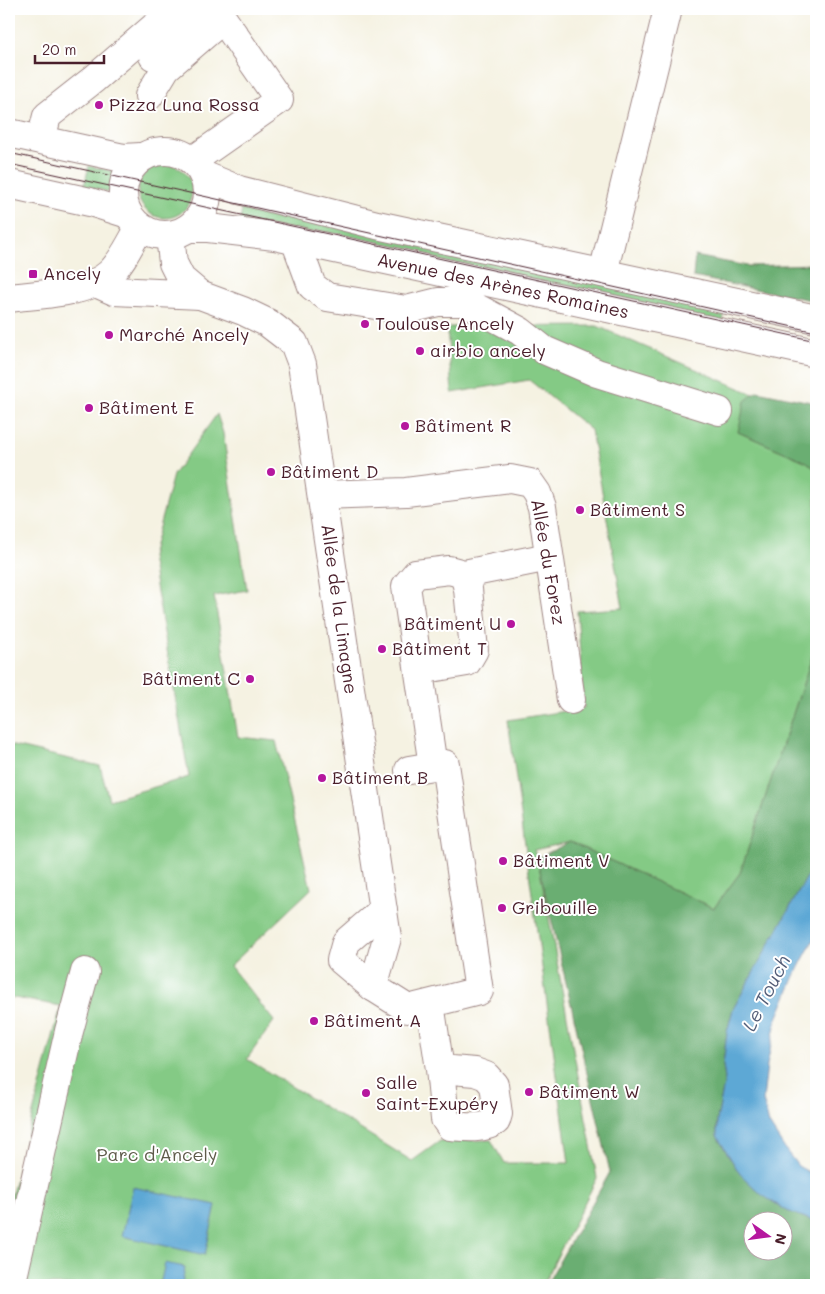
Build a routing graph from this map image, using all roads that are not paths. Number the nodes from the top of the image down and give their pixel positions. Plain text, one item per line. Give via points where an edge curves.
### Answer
1 (175, 9) edge
2 (204, 9) edge
3 (668, 9) edge
4 (9, 133) edge
5 (41, 140) junction
6 (141, 157) junction
7 (198, 168) junction
8 (9, 184) edge
9 (134, 221) junction
10 (179, 231) junction
11 (295, 240) junction
12 (603, 273) junction
13 (96, 283) junction
14 (470, 291) junction
15 (200, 295) junction
16 (9, 298) edge
17 (816, 319) edge
18 (816, 353) edge
19 (719, 411) dead end
20 (322, 495) junction
21 (550, 557) junction
22 (464, 574) junction
23 (419, 670) junction
24 (571, 700) dead end
25 (383, 910) junction
26 (85, 972) dead end
27 (373, 987) junction
28 (430, 1004) junction
29 (440, 1069) dead end
30 (9, 1284) edge

1 - 5 street via 94,80 47,116
2 - 7 street via 151,58 154,88 166,68 223,19 279,100
3 - 12 street, Avenue des Arènes Romaines
4 - 5 street
5 - 6 street via 123,158
6 - 7 street via 152,152 176,151 187,156
6 - 9 street via 131,166 122,190
7 - 10 street via 207,186 205,207 198,219
7 - 12 street, Avenue des Arènes Romaines via 239,190 361,221
8 - 9 street via 90,202
9 - 10 street via 149,232
9 - 13 street via 111,273
10 - 11 street, Avenue des Arènes Romaines via 208,228
10 - 15 street, Allée de la Limagne via 173,263 181,279
11 - 14 street, Avenue des Arènes Romaines
11 - 14 street via 312,286 327,297 406,310
12 - 17 street, Avenue des Arènes Romaines
13 - 15 street via 114,291
13 - 16 street
14 - 18 street, Avenue des Arènes Romaines
14 - 19 street via 544,350 597,373
15 - 20 street, Allée de la Limagne via 268,322 294,343 302,364
20 - 21 street, Allée du Forez via 406,492 521,480 530,483 537,492
20 - 25 street, Allée de la Limagne
21 - 22 street
21 - 24 street, Allée du Forez
22 - 23 street via 474,650 467,662
22 - 23 street via 449,570 416,574 406,586
23 - 28 street via 421,768 445,764 479,991
25 - 27 street, Allée de la Limagne via 387,938
25 - 27 street via 346,942 341,960
26 - 30 street via 68,1031 14,1277
27 - 28 street via 408,1009
28 - 29 street

